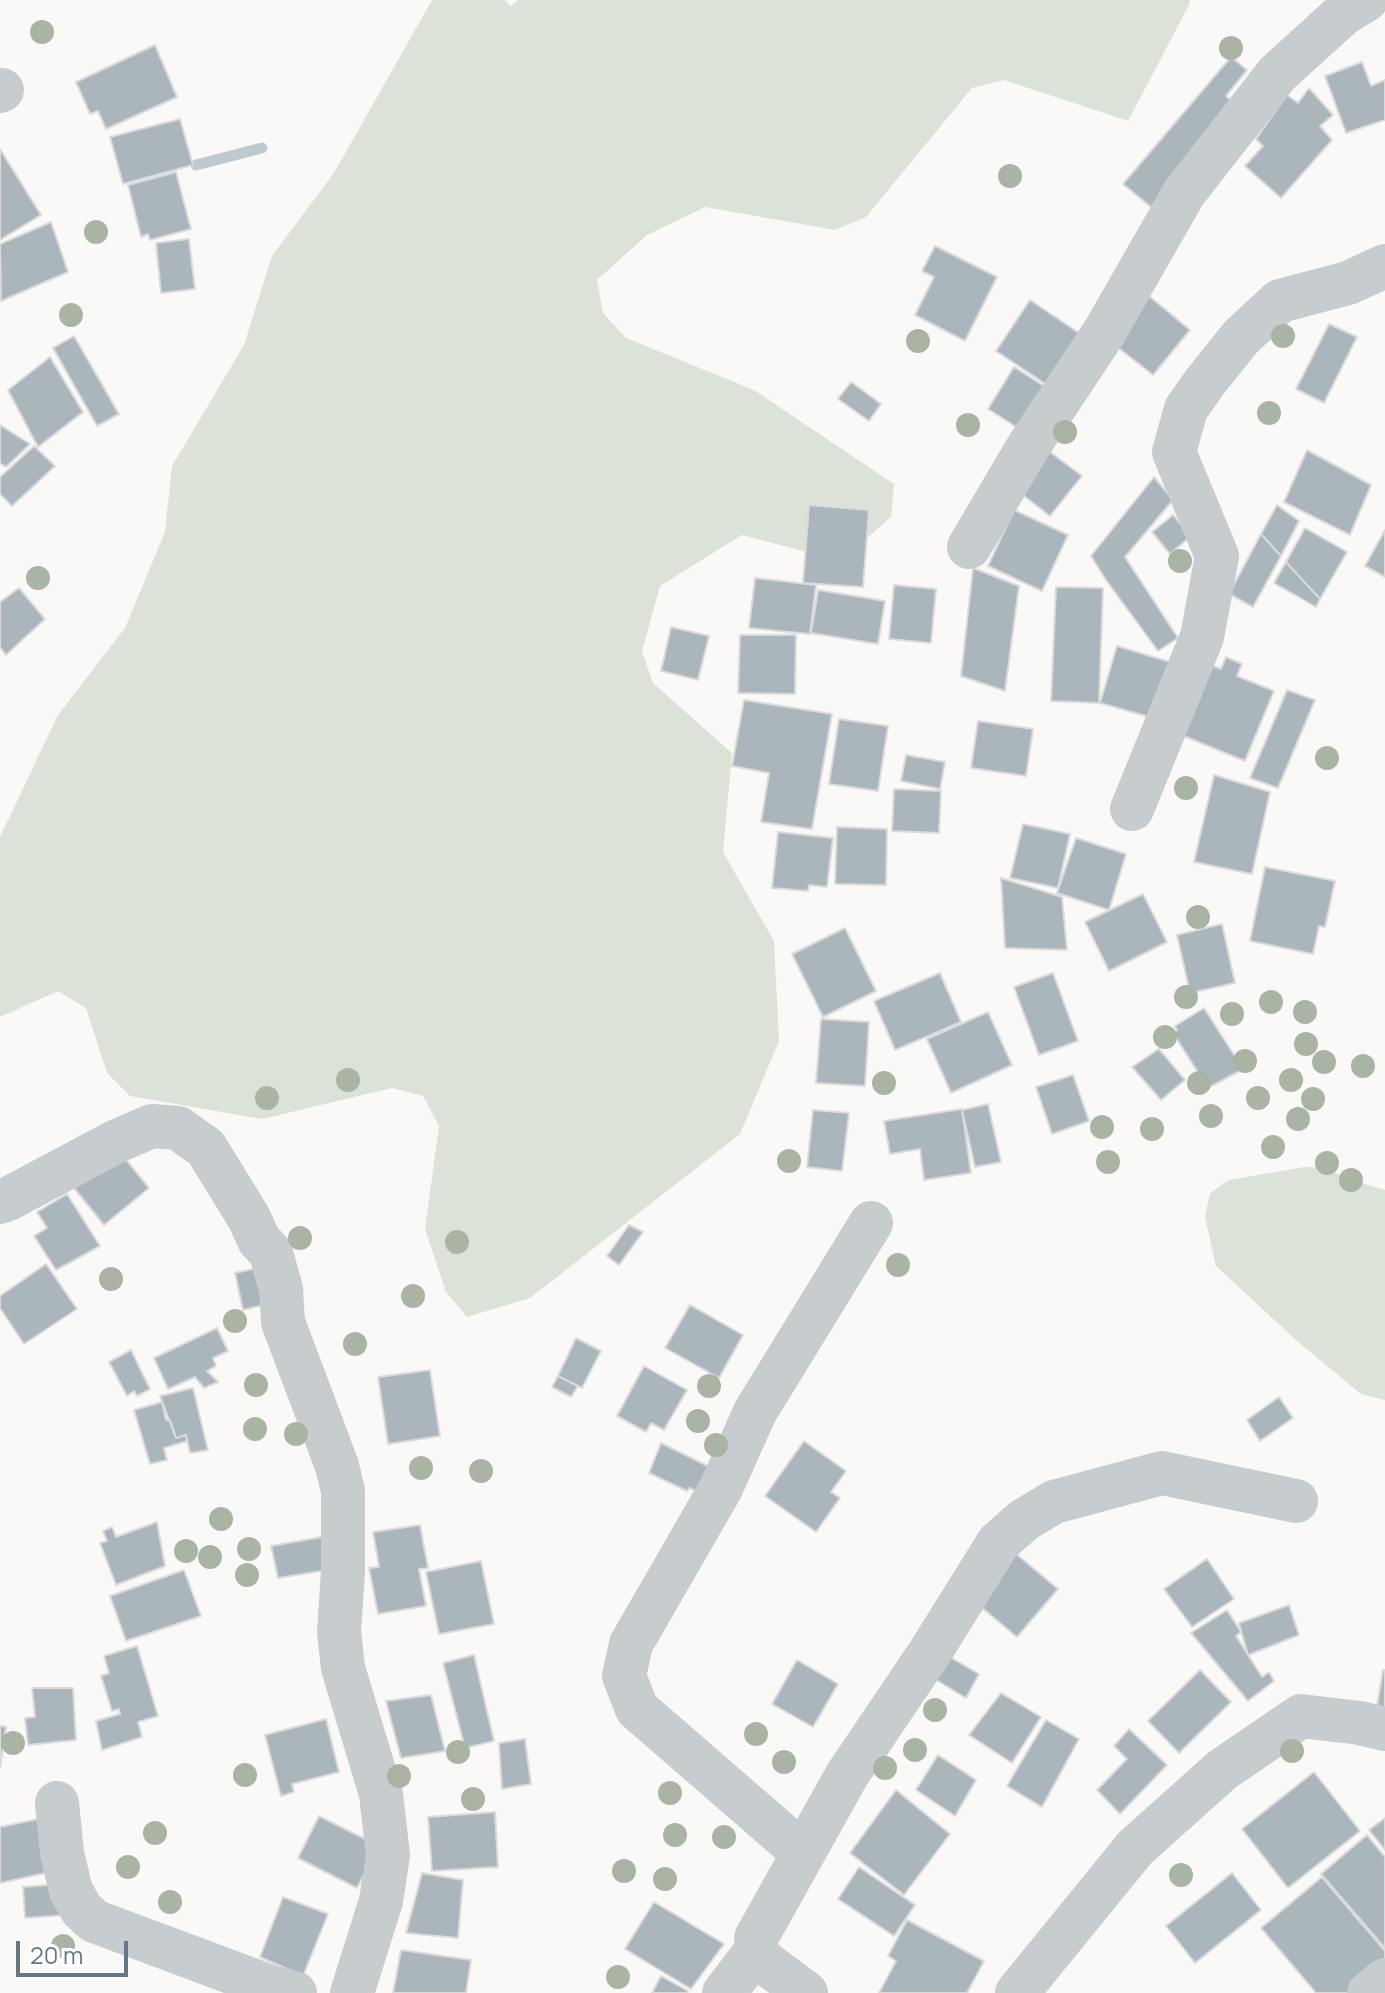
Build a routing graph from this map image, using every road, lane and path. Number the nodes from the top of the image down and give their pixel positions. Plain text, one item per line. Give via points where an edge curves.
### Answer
1 (1366, 0) edge
2 (1385, 266) edge
3 (969, 547) dead end
4 (1132, 809) dead end
5 (0, 1202) edge
6 (871, 1223) dead end
7 (1296, 1501) dead end
8 (1385, 1729) edge
9 (57, 1803) dead end
10 (803, 1853) junction
11 (757, 1950) junction
12 (1385, 1980) edge
13 (295, 1993) edge
14 (352, 1993) edge
15 (724, 1993) edge
16 (806, 1993) edge
17 (1017, 1993) edge
18 (1369, 1993) edge

1 - 3 street via 1277,74 1184,193 1105,331
2 - 4 street via 1348,283 1280,301 1241,337 1186,409 1174,452 1217,556 1202,637
5 - 14 street via 152,1126 178,1128 206,1148 271,1253 283,1322 343,1491 343,1668 381,1794 388,1855 381,1901
6 - 10 street via 755,1412 721,1488 631,1644 624,1676 637,1709
7 - 10 street via 1162,1473 1054,1502 1024,1520 998,1543 847,1775
8 - 17 street via 1301,1716 1222,1770 1135,1848
9 - 13 street via 71,1891 94,1921
10 - 11 street via 756,1938
11 - 15 street
11 - 16 street via 763,1961
12 - 18 street

